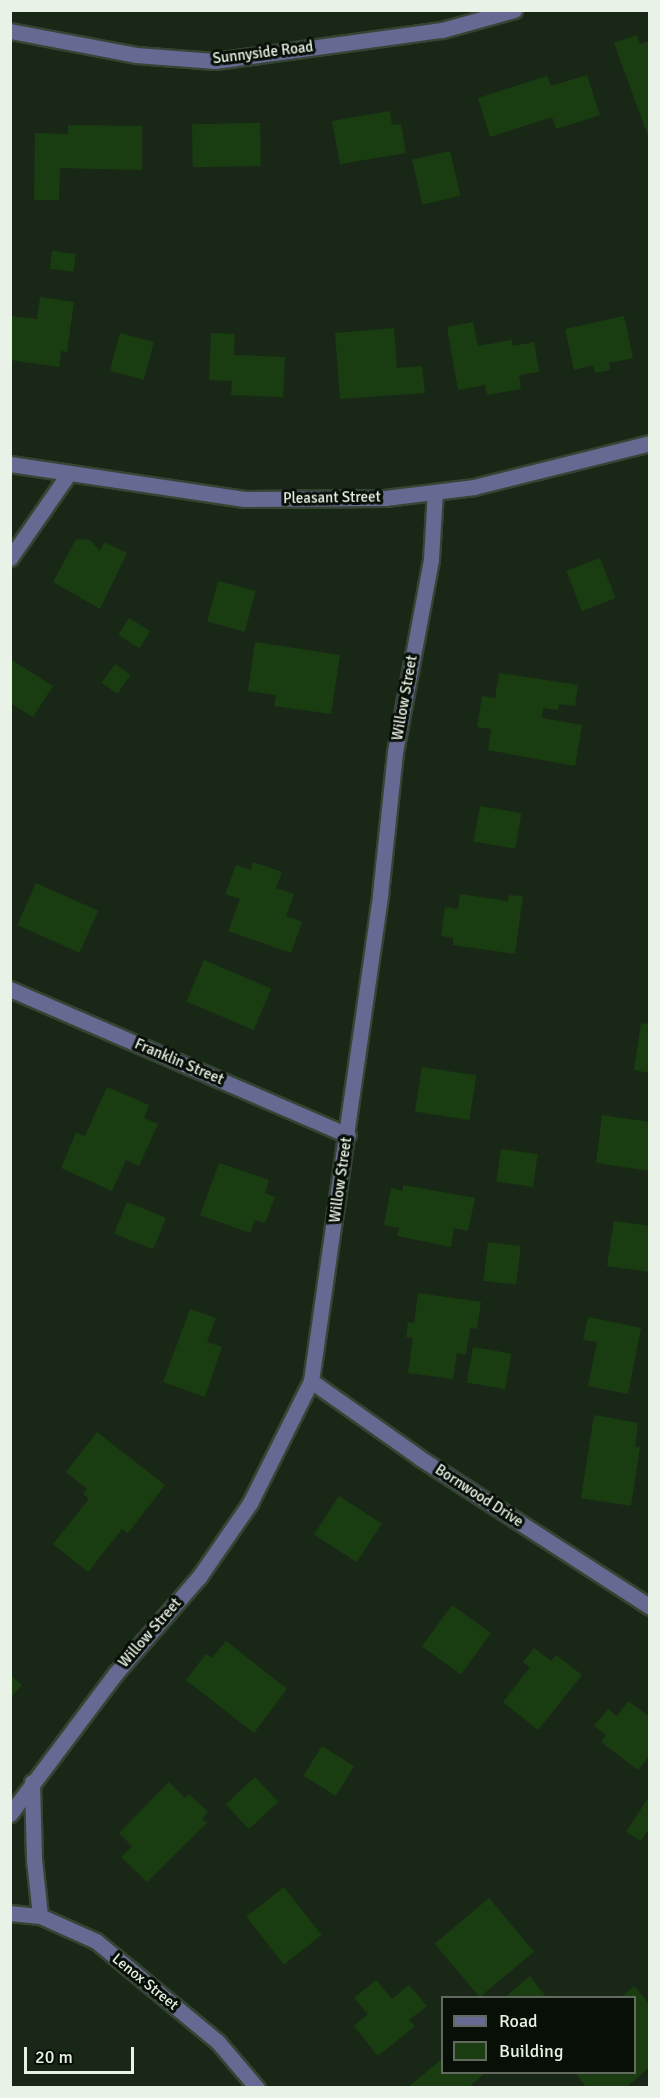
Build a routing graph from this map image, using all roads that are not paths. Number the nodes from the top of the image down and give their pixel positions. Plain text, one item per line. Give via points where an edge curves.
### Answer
1 (514, 10) edge
2 (10, 31) edge
3 (650, 443) edge
4 (10, 464) edge
5 (69, 473) junction
6 (435, 492) junction
7 (10, 558) edge
8 (10, 989) edge
9 (348, 1135) junction
10 (311, 1382) junction
11 (650, 1607) edge
12 (32, 1782) junction
13 (10, 1814) edge
14 (10, 1913) edge
15 (40, 1916) junction
16 (257, 2088) edge

1 - 2 street, Sunnyside Road via 442,30 215,61 136,55
3 - 6 street, Pleasant Street via 474,487
4 - 5 street, Pleasant Street
5 - 6 street, Pleasant Street via 244,499 385,498
5 - 7 street
6 - 9 street, Willow Street via 431,559 395,752
8 - 9 street, Franklin Street
9 - 10 street, Willow Street
10 - 11 street, Bornwood Drive via 420,1458
10 - 12 street, Willow Street via 250,1503 199,1577 116,1672
12 - 13 street, Willow Street
12 - 15 street
14 - 15 street, Lenox Street
15 - 16 street, Lenox Street via 96,1941 218,2042

